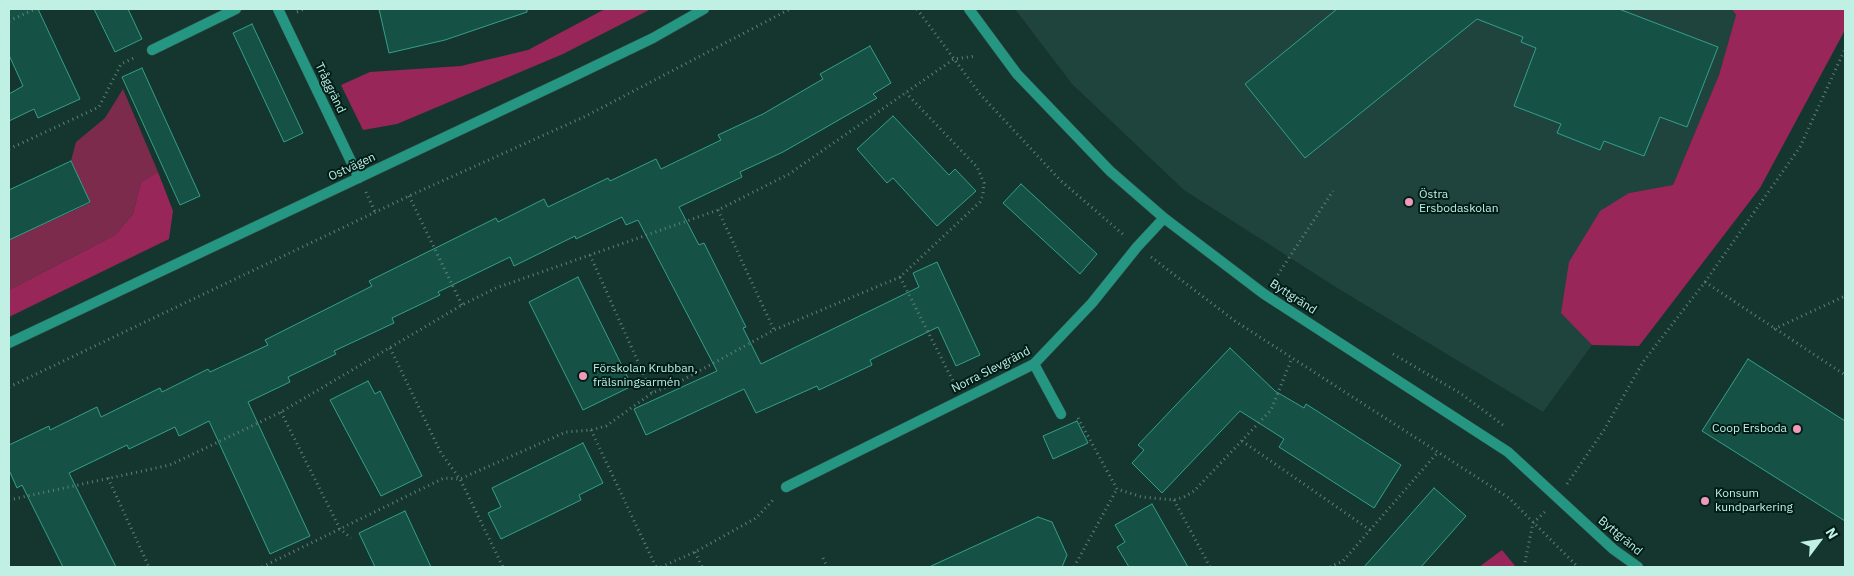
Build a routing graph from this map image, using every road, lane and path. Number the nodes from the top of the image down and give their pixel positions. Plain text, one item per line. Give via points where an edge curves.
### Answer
1 (35, 9) edge
2 (236, 9) edge
3 (278, 9) edge
4 (704, 9) edge
5 (790, 9) edge
6 (917, 9) edge
7 (969, 9) edge
8 (9, 21) edge
9 (1845, 49) edge
10 (152, 50) joint
11 (976, 56) dead end
12 (954, 59) junction
13 (906, 93) junction
14 (9, 149) edge
15 (359, 178) junction
16 (1333, 191) dead end
17 (409, 196) junction
18 (718, 210) junction
19 (1164, 218) junction
20 (1137, 247) junction
21 (590, 255) junction
22 (1268, 275) dead end
23 (900, 277) junction
24 (1275, 279) junction
25 (1705, 282) junction
26 (1283, 284) dead end
27 (1845, 296) edge
28 (462, 305) junction
29 (1774, 329) junction
30 (774, 330) junction
31 (9, 343) edge
32 (390, 348) junction
33 (1389, 352) dead end
34 (1292, 358) junction
35 (1034, 364) junction
36 (1845, 375) edge
37 (9, 387) edge
38 (652, 392) junction
39 (962, 399) junction
40 (281, 412) junction
41 (1061, 414) dead end
42 (1078, 417) dead end
43 (1507, 428) dead end
44 (591, 430) junction
45 (1242, 441) junction
46 (1438, 452) junction
47 (108, 478) junction
48 (1560, 478) dead end
49 (460, 480) junction
50 (1567, 484) junction
51 (786, 487) joint
52 (1117, 489) junction
53 (9, 500) edge
54 (1174, 500) junction
55 (1559, 500) junction
56 (1533, 523) junction
57 (340, 529) junction
58 (1370, 530) junction
59 (350, 538) dead end
60 (695, 552) junction
61 (823, 558) dead end
62 (149, 567) edge
63 (262, 567) edge
64 (502, 567) edge
65 (656, 567) edge
66 (661, 567) edge
67 (702, 567) edge
68 (827, 567) edge
69 (1074, 567) edge
70 (1210, 567) edge
71 (1330, 567) edge
72 (1524, 567) edge
73 (1578, 567) edge
74 (1638, 567) edge

1 - 8 path
2 - 10 street
3 - 15 street, Tråggränd
4 - 15 street, Ostvägen via 653,38
5 - 17 path via 586,116
6 - 12 path
7 - 19 street, Byttgränd via 1017,74 1110,170
9 - 25 path via 1800,147
10 - 14 path via 120,64 99,107
11 - 12 path
12 - 13 path
12 - 20 path via 980,94 1060,180
13 - 18 path via 789,174
13 - 23 path via 977,167 984,182 980,202
15 - 31 street, Ostvägen
16 - 24 path
17 - 28 path
17 - 37 path
18 - 21 path
18 - 30 path
19 - 20 street, Norra Slevgränd
19 - 55 street, Byttgränd via 1264,294 1508,452
20 - 34 path via 1235,321
20 - 35 street, Norra Slevgränd via 1092,303
21 - 28 path via 496,288
21 - 38 path
22 - 24 path
23 - 30 path
23 - 39 path
24 - 26 path
25 - 29 path
25 - 50 path via 1643,362 1604,430
27 - 29 path
28 - 32 path
29 - 36 path
30 - 38 path via 679,382
32 - 40 path
32 - 49 path via 441,452
33 - 43 path via 1460,393
34 - 45 path via 1271,410
34 - 46 path
35 - 39 street, Norra Slevgränd
35 - 41 street
38 - 44 path via 606,426
39 - 51 street, Norra Slevgränd
40 - 47 path via 170,465
40 - 57 path
42 - 52 path
44 - 49 path via 566,432
44 - 65 path
45 - 54 path via 1194,491
45 - 58 path
46 - 56 path via 1509,498
46 - 58 path
47 - 53 path
47 - 62 path
48 - 50 path
49 - 57 path via 444,478
49 - 64 path
50 - 55 path
51 - 60 path via 756,518
52 - 54 path via 1142,497
52 - 69 path
54 - 70 path
55 - 56 path
55 - 74 street, Byttgränd
56 - 72 path
56 - 73 path
57 - 59 path
57 - 63 path
58 - 71 path via 1343,561
60 - 66 path
60 - 67 path
61 - 68 path

